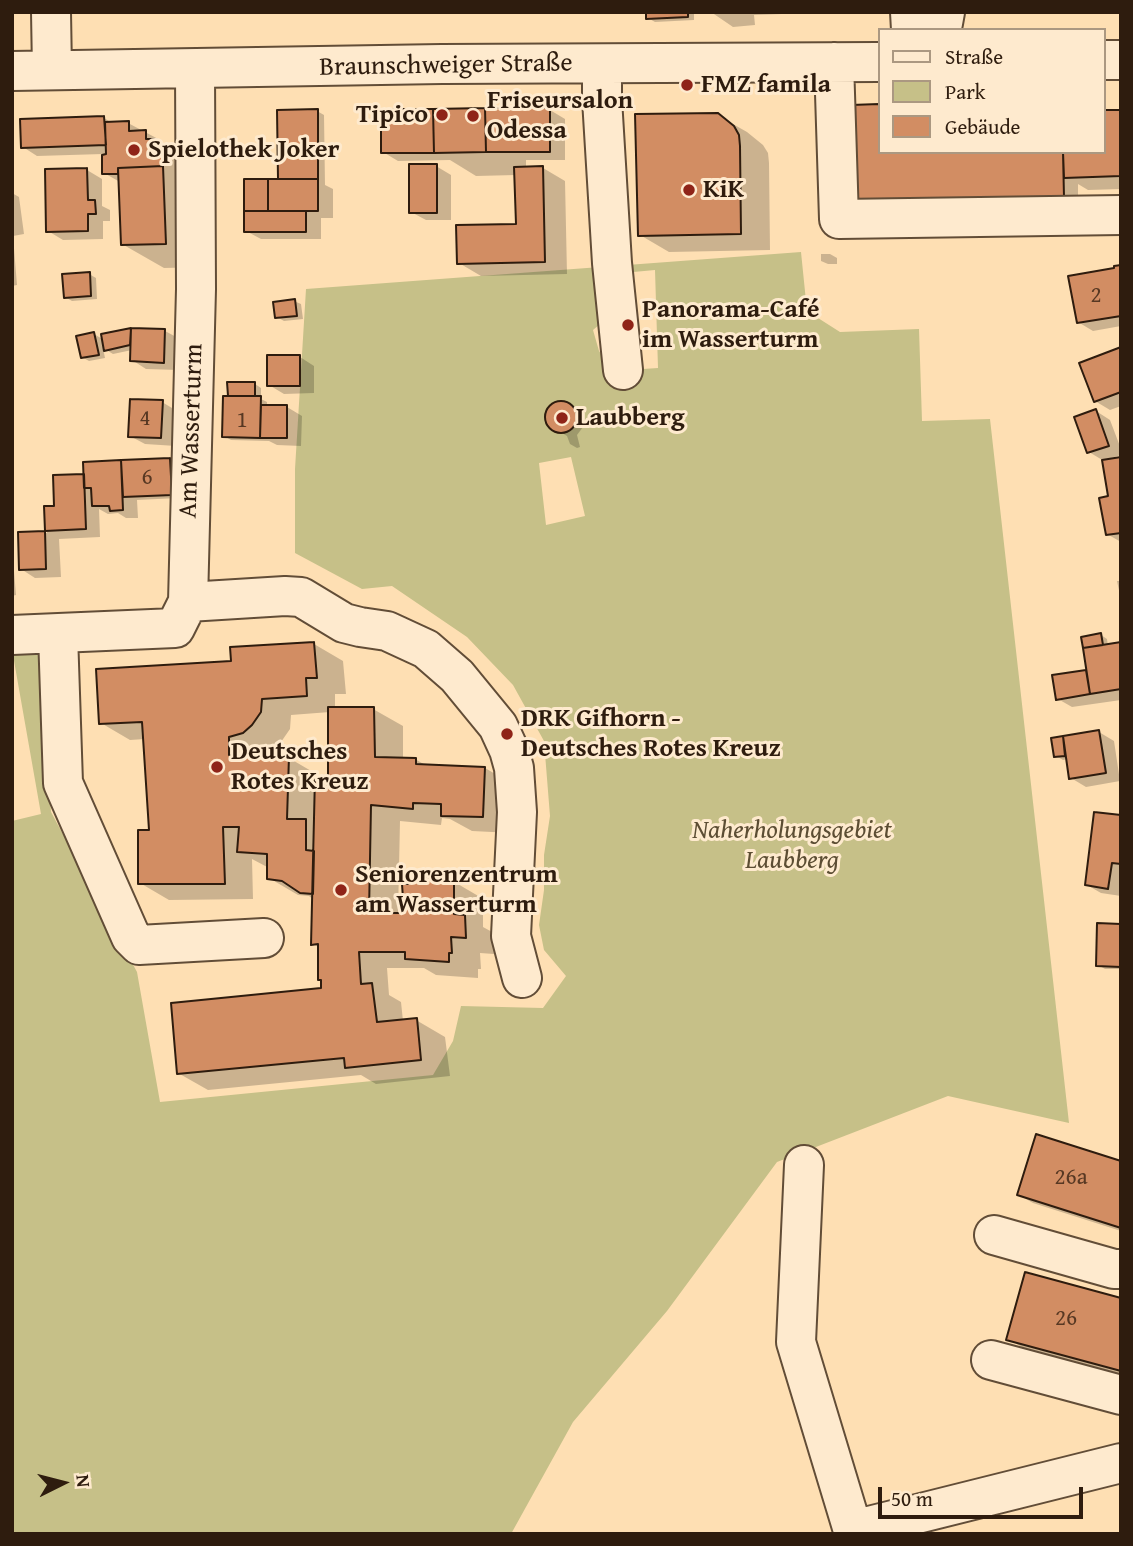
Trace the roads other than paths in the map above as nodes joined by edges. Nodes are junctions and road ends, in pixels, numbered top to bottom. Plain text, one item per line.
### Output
1 (51, 12) edge
2 (834, 62) junction
3 (878, 62) edge
4 (602, 64) junction
5 (195, 69) junction
6 (52, 70) junction
7 (12, 71) edge
8 (1121, 215) edge
9 (623, 370) dead end
10 (188, 602) junction
11 (58, 634) junction
12 (12, 635) edge
13 (264, 938) dead end
14 (522, 978) dead end
15 (804, 1165) dead end
16 (995, 1235) dead end
17 (1121, 1269) edge
18 (991, 1360) dead end
19 (1121, 1395) edge
20 (1121, 1463) edge
21 (853, 1532) edge

1 - 6 street
2 - 3 street, Braunschweiger Straße
2 - 4 street, Braunschweiger Straße
2 - 8 street
4 - 5 street, Braunschweiger Straße
4 - 9 street
5 - 6 street, Braunschweiger Straße
5 - 10 street, Am Wasserturm
6 - 7 street, Braunschweiger Straße
10 - 11 street
10 - 14 street
11 - 12 street
11 - 13 street
15 - 21 street
16 - 17 street
18 - 19 street
20 - 21 street

